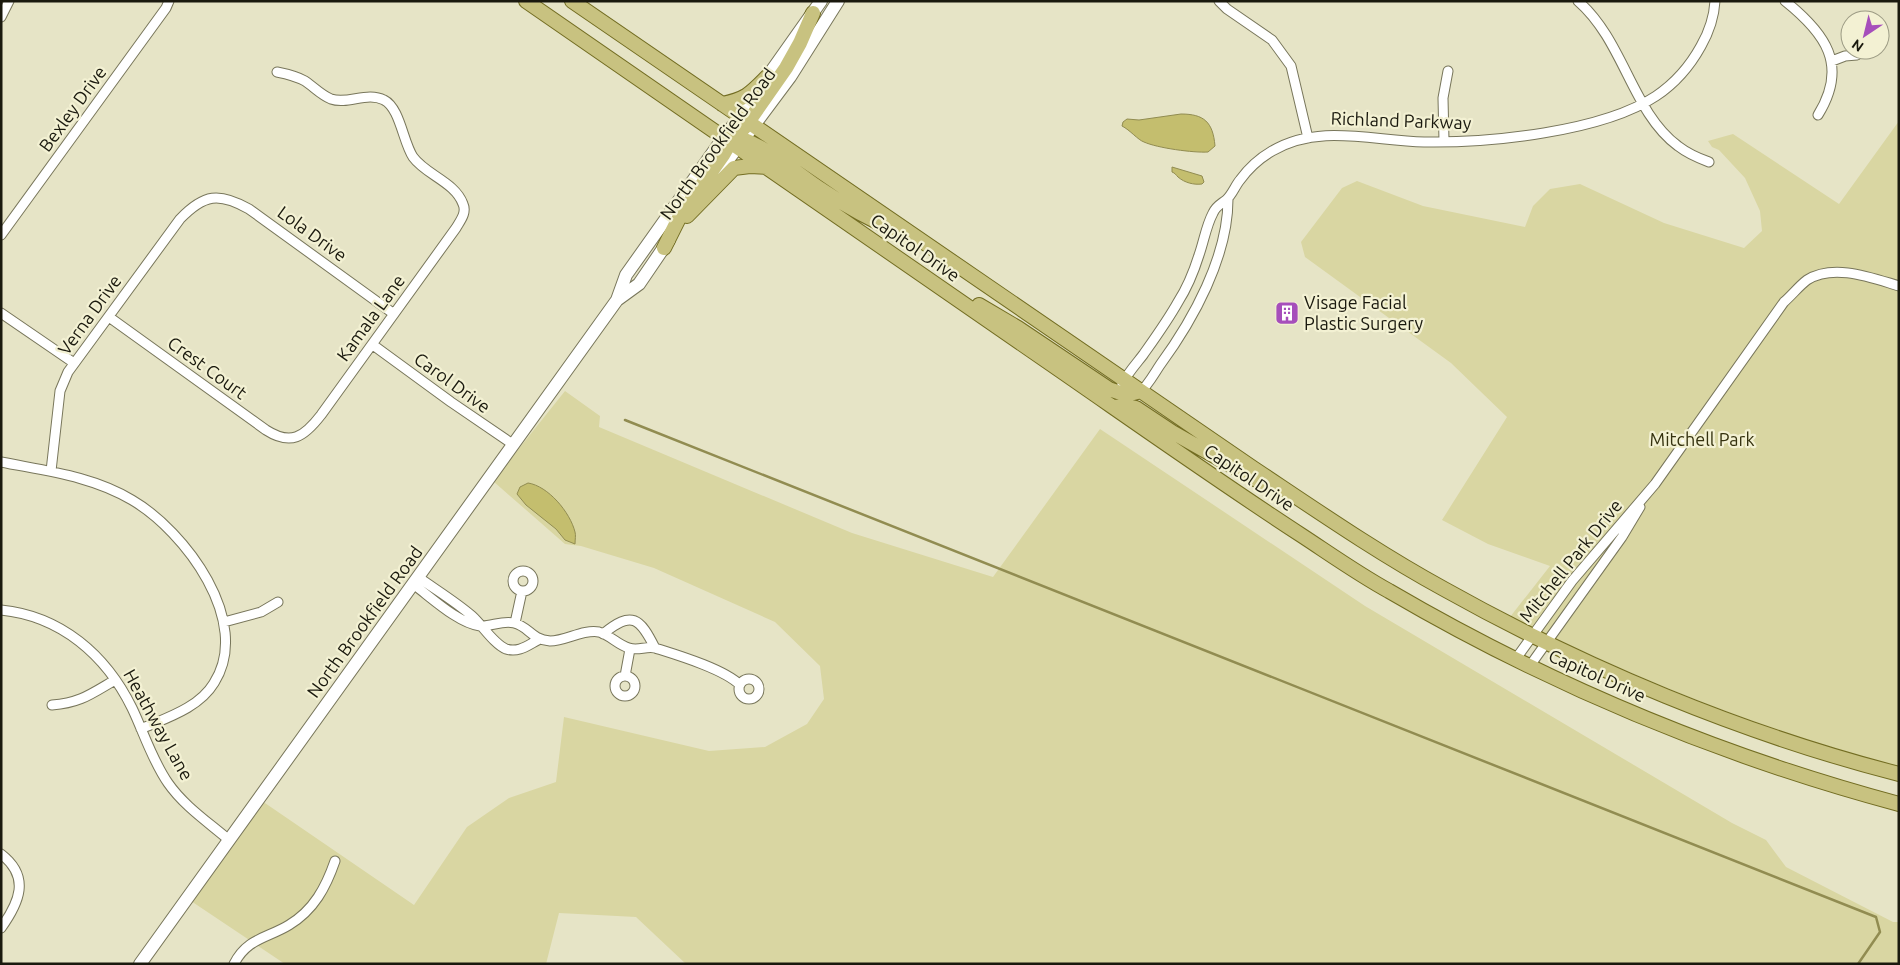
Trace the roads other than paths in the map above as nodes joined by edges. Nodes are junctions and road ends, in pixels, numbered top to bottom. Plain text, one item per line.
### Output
1 (9, 1) edge
2 (169, 1) edge
3 (526, 1) edge
4 (572, 1) edge
5 (821, 1) edge
6 (838, 1) edge
7 (1220, 1) edge
8 (1578, 1) edge
9 (1715, 1) edge
10 (1785, 1) edge
11 (813, 13) junction
12 (1, 17) edge
13 (1840, 58) edge
14 (1832, 60) junction
15 (1448, 71) dead end
16 (276, 72) dead end
17 (768, 76) junction
18 (722, 104) junction
19 (1644, 104) junction
20 (1818, 115) dead end
21 (748, 122) junction
22 (1308, 138) junction
23 (735, 140) junction
24 (1444, 141) junction
25 (1709, 162) dead end
26 (767, 167) junction
27 (1228, 199) junction
28 (203, 200) joint
29 (686, 217) junction
30 (1, 235) edge
31 (664, 248) junction
32 (931, 248) junction
33 (1899, 286) edge
34 (1184, 292) junction
35 (617, 300) junction
36 (1198, 301) junction
37 (1, 313) edge
38 (394, 314) junction
39 (109, 317) junction
40 (373, 345) junction
41 (74, 363) junction
42 (1124, 380) junction
43 (1141, 391) junction
44 (1116, 400) junction
45 (289, 439) joint
46 (514, 445) junction
47 (1, 462) edge
48 (51, 471) junction
49 (1655, 484) junction
50 (1306, 503) junction
51 (416, 581) junction
52 (522, 591) dead end
53 (278, 602) dead end
54 (1, 610) edge
55 (224, 622) junction
56 (514, 623) junction
57 (482, 626) junction
58 (603, 634) junction
59 (1533, 635) junction
60 (538, 640) junction
61 (1546, 642) junction
62 (655, 648) junction
63 (630, 649) junction
64 (1515, 660) junction
65 (1529, 666) junction
66 (625, 676) dead end
67 (115, 680) junction
68 (740, 684) dead end
69 (52, 705) dead end
70 (141, 729) junction
71 (1899, 774) edge
72 (1899, 804) edge
73 (229, 840) junction
74 (1, 854) edge
75 (335, 861) dead end
76 (1, 928) edge
77 (140, 964) edge
78 (234, 964) edge

1 - 12 street
2 - 30 street, Bexley Drive
3 - 23 main road, Capitol Drive
4 - 18 main road, Capitol Drive
5 - 11 street, North Brookfield Road
6 - 21 street, North Brookfield Road
7 - 22 street
8 - 19 street
9 - 19 street, Richland Parkway
10 - 14 street
11 - 17 street, North Brookfield Road
11 - 21 main road
13 - 14 street
14 - 20 street
15 - 24 street
16 - 38 street, Kamala Lane
17 - 18 main road
17 - 21 street, North Brookfield Road
18 - 21 main road, Capitol Drive
19 - 24 street, Richland Parkway
19 - 25 street
21 - 23 main road
21 - 32 main road, Capitol Drive
22 - 24 street, Richland Parkway
22 - 27 street, Richland Parkway
23 - 26 main road, Capitol Drive
23 - 29 street, North Brookfield Road
23 - 31 main road
23 - 32 main road
23 - 35 street, North Brookfield Road
26 - 29 main road
26 - 44 main road, Capitol Drive
27 - 34 street, Richland Parkway
27 - 36 street, Richland Parkway
28 - 38 street, Lola Drive
28 - 39 street, Verna Drive
29 - 31 street, North Brookfield Road
31 - 35 street, North Brookfield Road
32 - 42 main road, Capitol Drive
33 - 49 street, Mitchell Park Drive
34 - 36 street
34 - 42 street, Richland Parkway
35 - 46 street, North Brookfield Road
36 - 43 street, Richland Parkway
37 - 41 street
38 - 40 street, Kamala Lane
39 - 41 street, Verna Drive
39 - 45 street, Crest Court
40 - 45 street, Kamala Lane
40 - 46 street, Carol Drive
41 - 48 street, Verna Drive
42 - 43 main road, Capitol Drive
42 - 44 street, Richland Parkway
43 - 44 main road
43 - 50 main road, Capitol Drive
44 - 50 main road
44 - 64 main road, Capitol Drive
46 - 51 street, North Brookfield Road
47 - 48 street
48 - 55 street
49 - 59 street, Mitchell Park Drive
49 - 61 street, Mitchell Park Drive
50 - 59 main road, Capitol Drive
51 - 57 street
51 - 73 street, North Brookfield Road
52 - 56 street
53 - 55 street
54 - 67 street, Heathway Lane
55 - 70 street
56 - 57 street
56 - 60 street
57 - 60 street
58 - 60 street
58 - 62 street
58 - 63 street
59 - 61 main road, Capitol Drive
59 - 64 street, Mitchell Park Drive
61 - 65 street, Mitchell Park Drive
61 - 71 main road, Capitol Drive
62 - 63 street
62 - 68 street
63 - 66 street
64 - 65 main road, Capitol Drive
65 - 72 main road, Capitol Drive
67 - 69 street
67 - 70 street, Heathway Lane
70 - 73 street, Heathway Lane
73 - 77 street, North Brookfield Road
74 - 76 street
75 - 78 street

